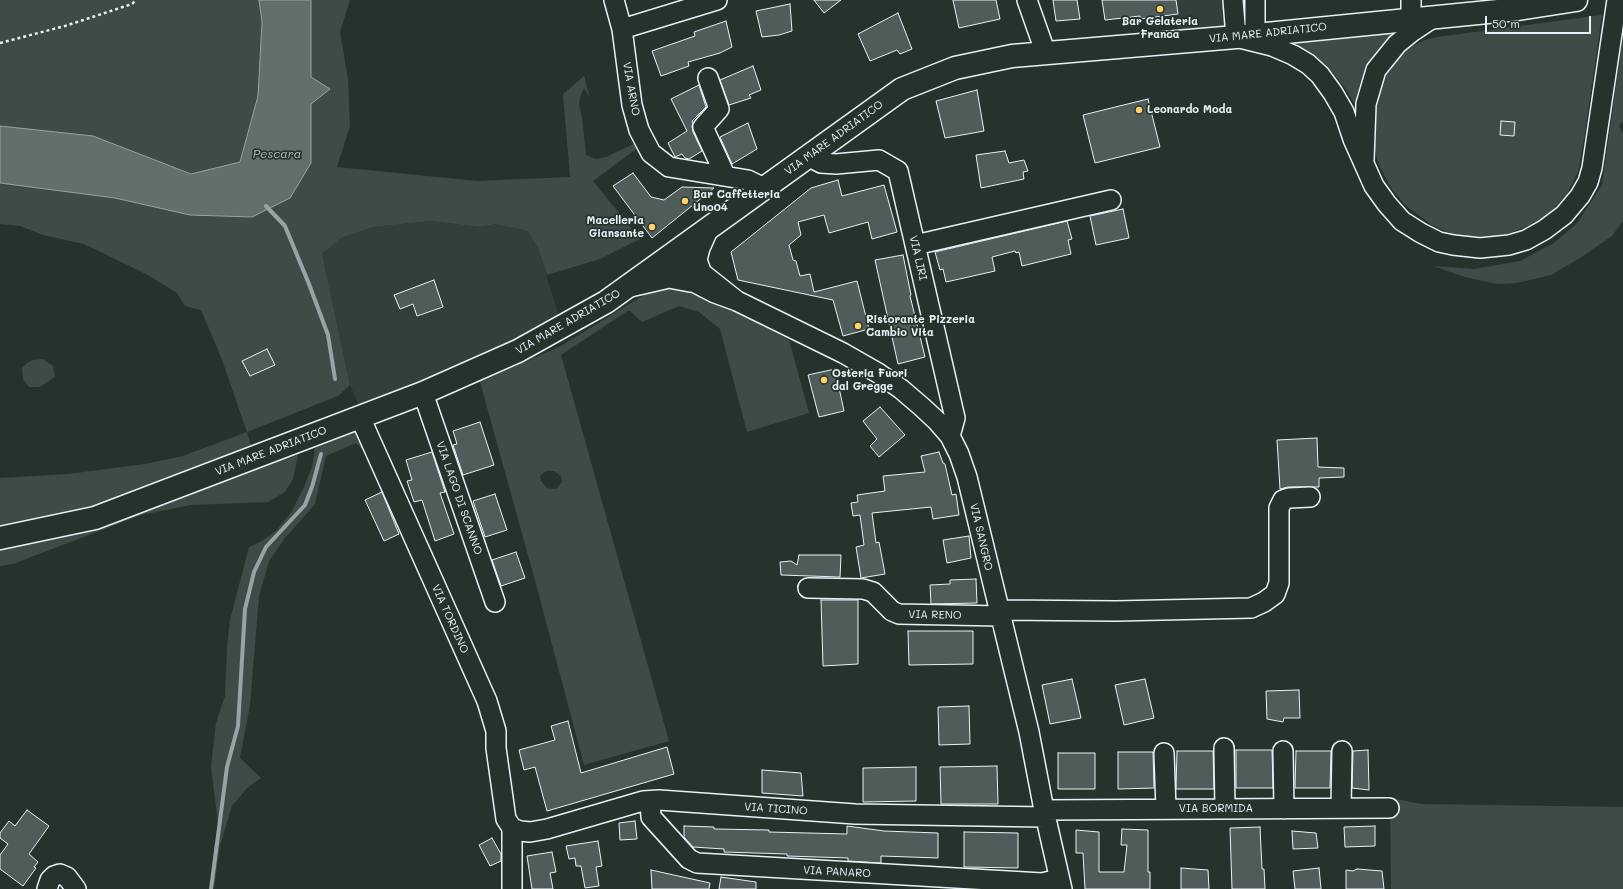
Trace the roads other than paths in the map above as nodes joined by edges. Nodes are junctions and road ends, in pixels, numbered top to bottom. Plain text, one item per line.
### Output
1 (614, 0) edge
2 (716, 0) edge
3 (1027, 0) edge
4 (1233, 0) edge
5 (1255, 0) edge
6 (1617, 0) edge
7 (1563, 1) edge
8 (1411, 10) edge
9 (1434, 17) junction
10 (622, 29) junction
11 (1246, 36) junction
12 (1046, 54) junction
13 (708, 78) dead end
14 (808, 156) junction
15 (1364, 163) junction
16 (724, 175) junction
17 (764, 188) junction
18 (1111, 200) dead end
19 (709, 228) junction
20 (915, 245) junction
21 (666, 258) junction
22 (698, 278) junction
23 (624, 289) junction
24 (423, 393) junction
25 (360, 417) junction
26 (950, 436) junction
27 (1310, 497) dead end
28 (0, 538) edge
29 (808, 588) dead end
30 (495, 602) dead end
31 (999, 613) junction
32 (1224, 748) dead end
33 (1283, 751) dead end
34 (1342, 751) dead end
35 (1164, 753) dead end
36 (650, 801) junction
37 (1284, 808) junction
38 (1341, 808) junction
39 (1388, 808) dead end
40 (1166, 809) junction
41 (1225, 809) junction
42 (1045, 813) junction
43 (512, 828) junction
44 (1061, 884) edge
45 (47, 889) edge
46 (76, 889) edge
47 (512, 889) edge

1 - 10 street, VIA ARNO
2 - 10 street
3 - 12 street
4 - 11 street
5 - 11 street
6 - 15 street
7 - 9 main road, VIA MARE ADRIATICO
8 - 9 main road, VIA MARE ADRIATICO
8 - 11 main road, VIA MARE ADRIATICO
9 - 15 street
10 - 16 street, VIA ARNO
11 - 12 main road, VIA MARE ADRIATICO
11 - 15 street
12 - 14 main road, VIA MARE ADRIATICO
13 - 16 street
14 - 17 main road, VIA MARE ADRIATICO
14 - 20 street, VIA LIRI
16 - 17 street, VIA ARNO
17 - 19 main road, VIA MARE ADRIATICO
18 - 20 street
19 - 21 main road, VIA MARE ADRIATICO
19 - 22 street
20 - 26 street, VIA LIRI
21 - 22 street, VIA SANGRO
21 - 23 main road, VIA MARE ADRIATICO
22 - 23 street, VIA SANGRO
22 - 26 street, VIA SANGRO
23 - 24 main road, VIA MARE ADRIATICO
24 - 25 main road, VIA MARE ADRIATICO
24 - 30 street, VIA LAGO DI SCANNO
25 - 28 main road, VIA MARE ADRIATICO
25 - 43 street, VIA TORDINO
26 - 31 street, VIA SANGRO
27 - 31 street, VIA RENO
29 - 31 street, VIA RENO
31 - 42 street, VIA SANGRO
32 - 41 street
33 - 37 street
34 - 38 street
35 - 40 street
36 - 42 street, VIA TICINO
36 - 43 street, VIA TICINO
36 - 44 street, VIA PANARO
37 - 38 street, VIA BORMIDA
37 - 41 street, VIA BORMIDA
38 - 39 street, VIA BORMIDA
40 - 41 street, VIA BORMIDA
40 - 42 street, VIA BORMIDA
42 - 44 street, VIA SANGRO
43 - 47 street
45 - 46 street

